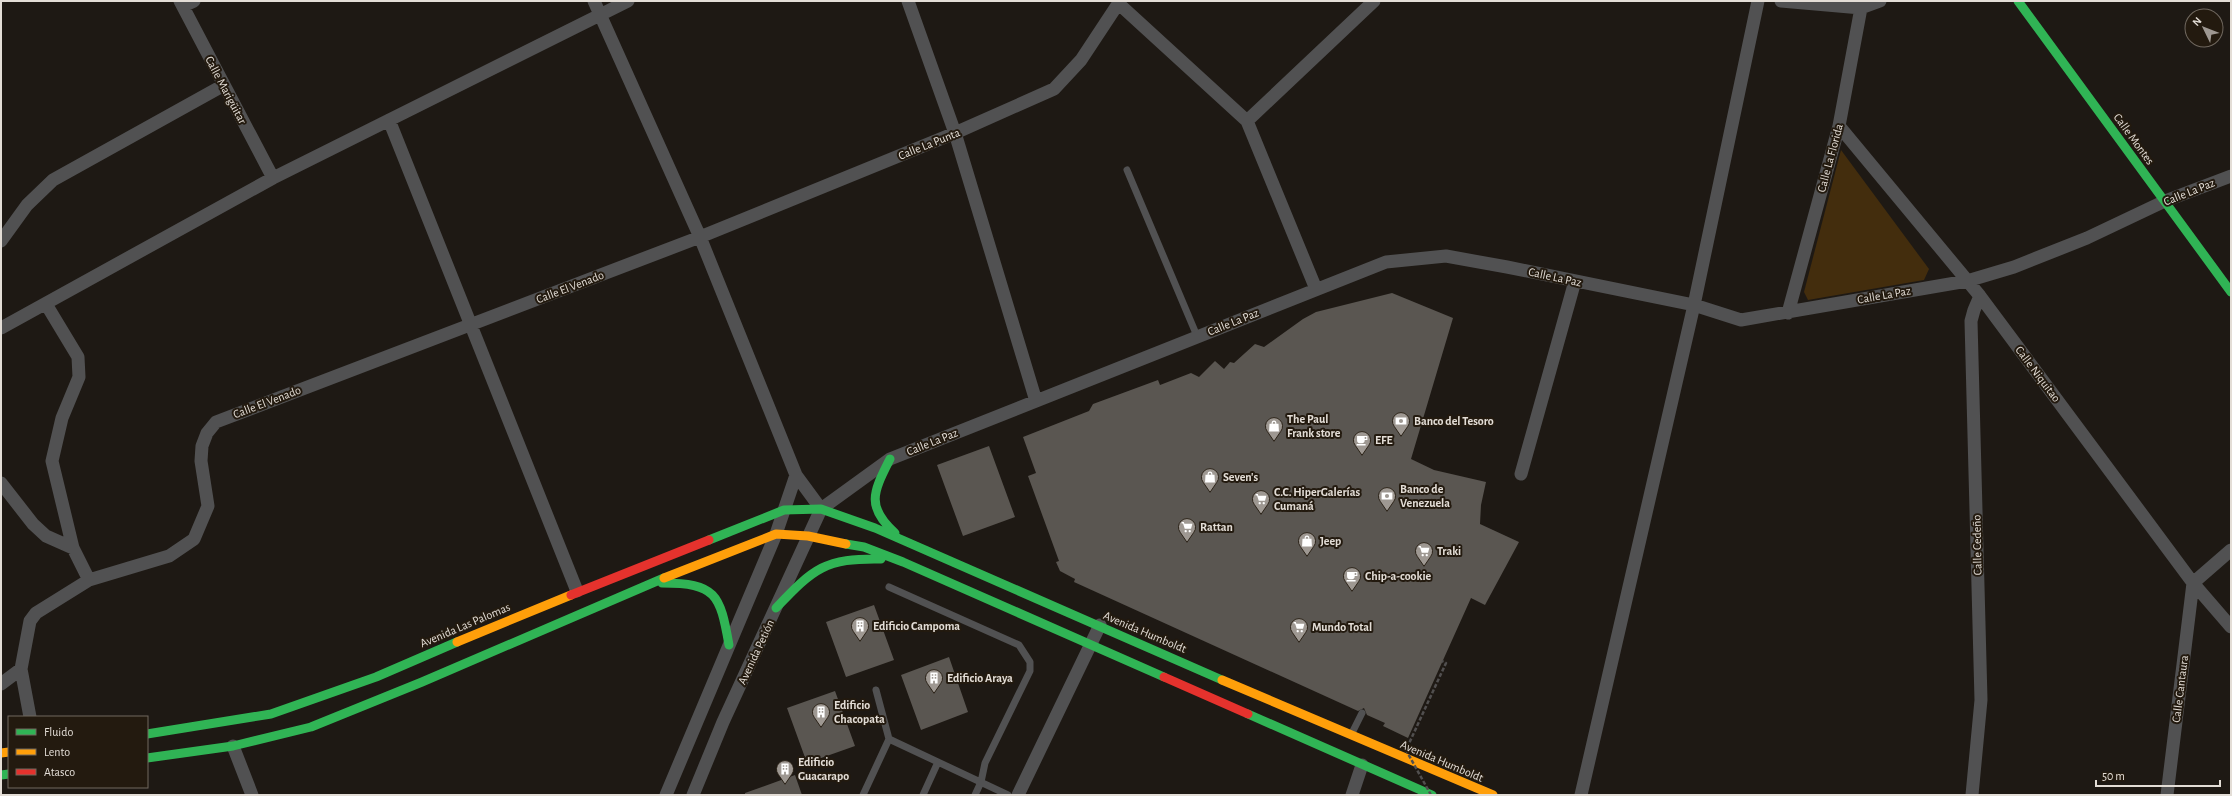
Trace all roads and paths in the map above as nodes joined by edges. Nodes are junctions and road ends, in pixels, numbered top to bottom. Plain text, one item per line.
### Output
1 (594, 1) edge
2 (628, 1) edge
3 (908, 1) edge
4 (1374, 1) edge
5 (1758, 1) edge
6 (1781, 1) edge
7 (1880, 1) edge
8 (2018, 1) edge
9 (1120, 2) edge
10 (186, 3) edge
11 (1861, 5) edge
12 (601, 14) junction
13 (224, 86) junction
14 (389, 120) junction
15 (1247, 121) junction
16 (1839, 126) junction
17 (954, 133) junction
18 (1126, 170) dead end
19 (2231, 176) edge
20 (273, 178) junction
21 (2165, 202) junction
22 (700, 237) junction
23 (1, 240) edge
24 (1967, 280) junction
25 (1575, 281) junction
26 (1316, 289) junction
27 (2231, 292) edge
28 (1980, 296) junction
29 (46, 304) junction
30 (1694, 305) junction
31 (1788, 312) junction
32 (472, 324) junction
33 (1, 328) edge
34 (1197, 336) junction
35 (1036, 400) junction
36 (890, 459) junction
37 (1521, 474) dead end
38 (796, 475) junction
39 (1, 483) edge
40 (821, 509) junction
41 (784, 510) junction
42 (776, 534) junction
43 (808, 536) junction
44 (906, 542) junction
45 (73, 548) junction
46 (2231, 550) edge
47 (895, 559) junction
48 (89, 580) junction
49 (651, 583) junction
50 (2193, 583) junction
51 (889, 587) dead end
52 (577, 591) junction
53 (776, 608) junction
54 (1100, 625) junction
55 (2231, 627) edge
56 (729, 645) junction
57 (1090, 645) junction
58 (1442, 661) dead end
59 (22, 669) junction
60 (1, 684) edge
61 (876, 690) dead end
62 (1362, 713) dead end
63 (30, 716) edge
64 (148, 734) edge
65 (1351, 736) junction
66 (889, 739) junction
67 (181, 742) junction
68 (233, 746) junction
69 (148, 758) edge
70 (938, 762) junction
71 (1362, 765) junction
72 (981, 782) junction
73 (695, 790) edge
74 (252, 795) edge
75 (666, 795) edge
76 (863, 795) edge
77 (923, 795) edge
78 (975, 795) edge
79 (1008, 795) edge
80 (1018, 795) edge
81 (1352, 795) edge
82 (1431, 795) edge
83 (1493, 795) edge
84 (1581, 795) edge
85 (1972, 795) edge
86 (2167, 795) edge

1 - 12 street
2 - 12 street
3 - 17 street
4 - 15 street
5 - 30 street
6 - 11 street
7 - 11 street
8 - 21 main road, Calle Montes
9 - 15 street
9 - 17 street, Calle La Punta
10 - 13 street, Calle Marigüitar
11 - 16 street, Calle La Florida
12 - 14 street
12 - 22 street
13 - 20 street, Calle Marigüitar
13 - 23 street
14 - 20 street
14 - 32 street
15 - 26 street
16 - 24 street, Calle Niquitao
16 - 31 street, Calle La Florida
17 - 22 street, Calle La Punta
17 - 35 street
18 - 34 lane
19 - 21 street, Calle La Paz
20 - 29 street
21 - 24 street, Calle La Paz
21 - 27 main road, Calle Montes
22 - 32 street, Calle El Venado
22 - 38 street
24 - 28 street, Calle Niquitao
24 - 31 street, Calle La Paz
25 - 26 street, Calle La Paz
25 - 30 street, Calle La Paz
25 - 37 street
26 - 34 street, Calle La Paz
28 - 50 street, Calle Niquitao
28 - 85 street, Calle Cedeño
29 - 33 street
29 - 45 street
30 - 31 street, Calle La Paz
30 - 84 street
32 - 48 street, Calle El Venado
32 - 52 street
34 - 35 street, Calle La Paz
35 - 36 street, Calle La Paz
36 - 40 street, Calle La Paz
36 - 44 main road
38 - 40 street
38 - 41 street
39 - 45 street
40 - 41 main road, Avenida Humboldt
40 - 43 street, Avenida Petión
40 - 44 main road, Avenida Humboldt
41 - 42 street
41 - 52 main road, Avenida Las Palomas
42 - 43 main road
42 - 49 main road, Avenida Las Palomas
42 - 56 street
43 - 47 main road
43 - 53 street, Avenida Petión
44 - 54 main road, Avenida Humboldt
45 - 48 street
46 - 50 street
47 - 53 main road
47 - 57 main road
48 - 59 street, Calle El Venado
49 - 56 main road
49 - 68 main road, Avenida Las Palomas
50 - 55 street, Calle Niquitao
50 - 86 street, Calle Cantaura
51 - 72 lane
52 - 67 main road, Avenida Las Palomas
53 - 73 street, Avenida Petión
54 - 57 street
54 - 65 main road, Avenida Humboldt
56 - 75 street
57 - 71 main road
57 - 80 street
58 - 82 path, bridge
59 - 60 street
59 - 63 street, Calle El Venado
61 - 66 lane
62 - 65 lane
64 - 67 main road, Avenida Las Palomas
65 - 83 main road, Avenida Humboldt
66 - 70 lane
66 - 76 lane
67 - 68 main road, Avenida Las Palomas
67 - 69 main road, Avenida Las Palomas
68 - 74 street
70 - 72 lane
70 - 77 lane
71 - 81 street
71 - 82 main road
72 - 78 lane
72 - 79 lane

